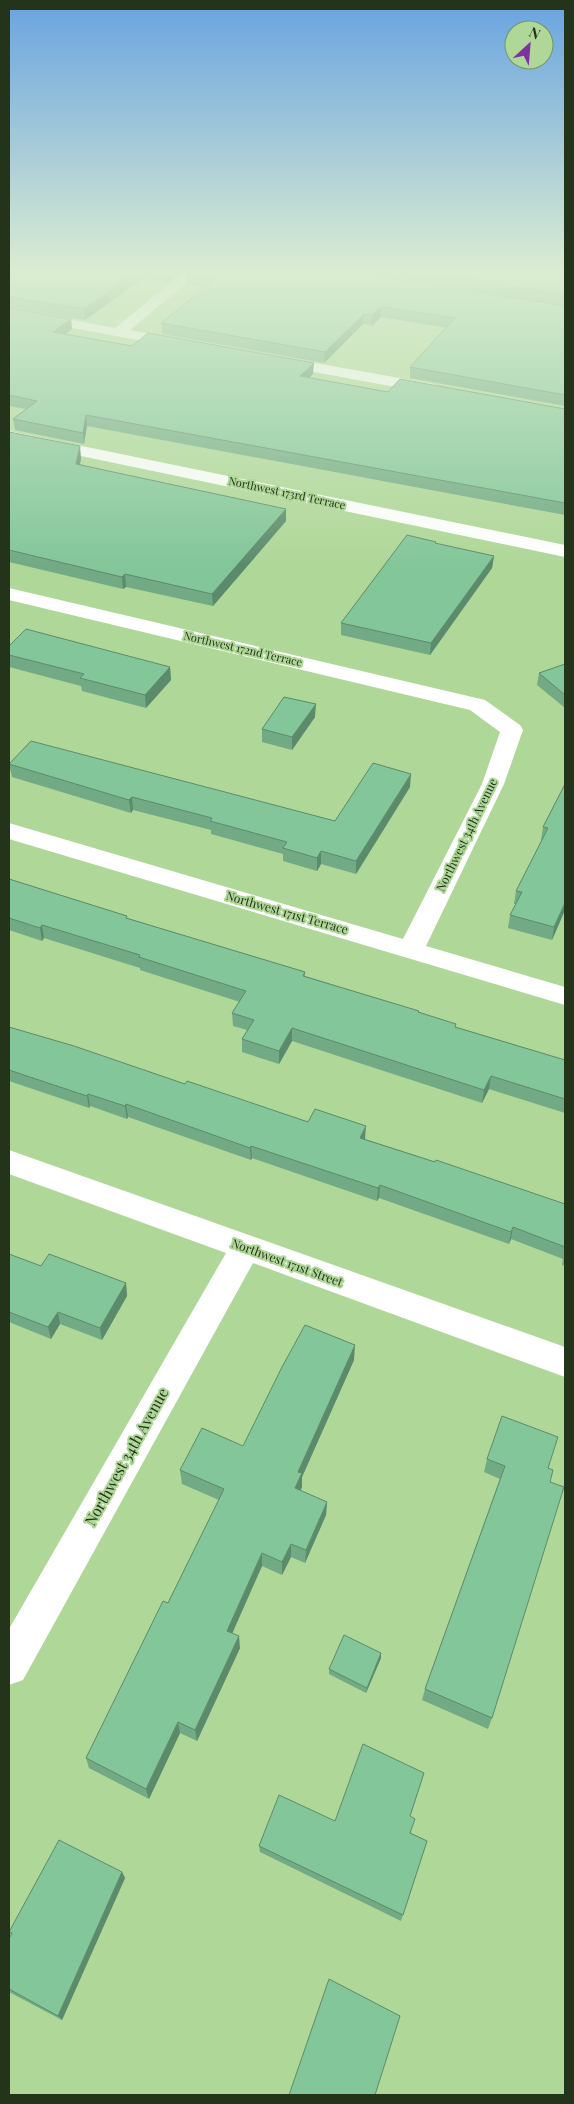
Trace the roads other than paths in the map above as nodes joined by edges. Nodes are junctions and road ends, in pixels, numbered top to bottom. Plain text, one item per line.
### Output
1 (321, 369) edge
2 (449, 392) edge
3 (9, 436) edge
4 (565, 551) edge
5 (9, 594) edge
6 (476, 705) joint
7 (9, 831) edge
8 (411, 949) junction
9 (565, 996) edge
10 (9, 1162) edge
11 (245, 1248) junction
12 (565, 1362) edge
13 (9, 1666) edge

1 - 2 street
3 - 4 street, Northwest 173rd Terrace
5 - 6 street, Northwest 172nd Terrace
6 - 8 street, Northwest 34th Avenue
7 - 8 street, Northwest 171st Terrace
8 - 9 street, Northwest 171st Terrace
10 - 11 street, Northwest 171st Street
11 - 12 street, Northwest 171st Street
11 - 13 street, Northwest 34th Avenue

